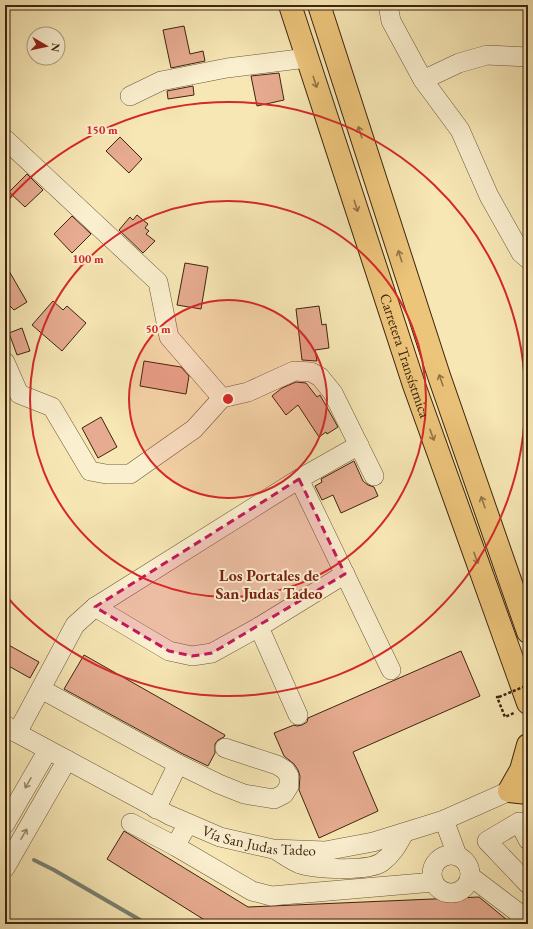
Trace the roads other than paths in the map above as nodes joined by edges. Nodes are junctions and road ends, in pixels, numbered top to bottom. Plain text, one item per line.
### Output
1 (290, 5) edge
2 (319, 5) edge
3 (388, 5) edge
4 (528, 57) edge
5 (307, 58) junction
6 (423, 80) junction
7 (130, 96) dead end
8 (5, 139) edge
9 (528, 259) edge
10 (5, 362) edge
11 (222, 398) junction
12 (359, 445) junction
13 (374, 476) dead end
14 (300, 479) junction
15 (345, 574) junction
16 (94, 607) junction
17 (259, 627) junction
18 (528, 632) edge
19 (391, 670) dead end
20 (40, 689) junction
21 (528, 703) edge
22 (298, 715) dead end
23 (11, 729) edge
24 (528, 745) edge
25 (225, 748) dead end
26 (48, 750) junction
27 (67, 760) junction
28 (178, 764) junction
29 (522, 789) edge
30 (156, 809) junction
31 (444, 820) junction
32 (131, 822) dead end
33 (5, 824) edge
34 (188, 824) junction
35 (528, 840) edge
36 (487, 841) junction
37 (175, 846) junction
38 (464, 864) junction
39 (5, 868) edge
40 (434, 882) junction
41 (528, 884) edge
42 (528, 920) edge

1 - 5 main road, Carretera Transístmica
18 -> 2 main road, Carretera Transístmica
3 - 6 street
4 - 6 street
5 - 7 street
5 -> 21 main road, Carretera Transístmica
6 - 9 street
8 - 11 street
10 - 11 street
11 - 12 street
12 - 13 street
12 - 14 street
14 - 15 street
14 - 16 street
15 - 17 street
15 - 19 street
16 - 17 street
16 - 20 street
17 - 22 street
20 - 23 street
20 - 28 street
23 - 26 street, Vía San Judas Tadeo
24 - 29 main road
25 - 28 street
26 - 27 street, Vía San Judas Tadeo
26 -> 33 street
27 - 30 street, Vía San Judas Tadeo
39 -> 27 street
28 - 30 street
29 - 31 street, Vía San Judas Tadeo
30 - 34 street, Vía San Judas Tadeo
31 - 34 street, Vía San Judas Tadeo
31 - 38 street
32 - 37 street
34 - 37 street
35 - 36 street
36 - 38 street
36 - 41 street
37 - 40 street
38 - 40 street
38 - 40 street
38 - 42 street

